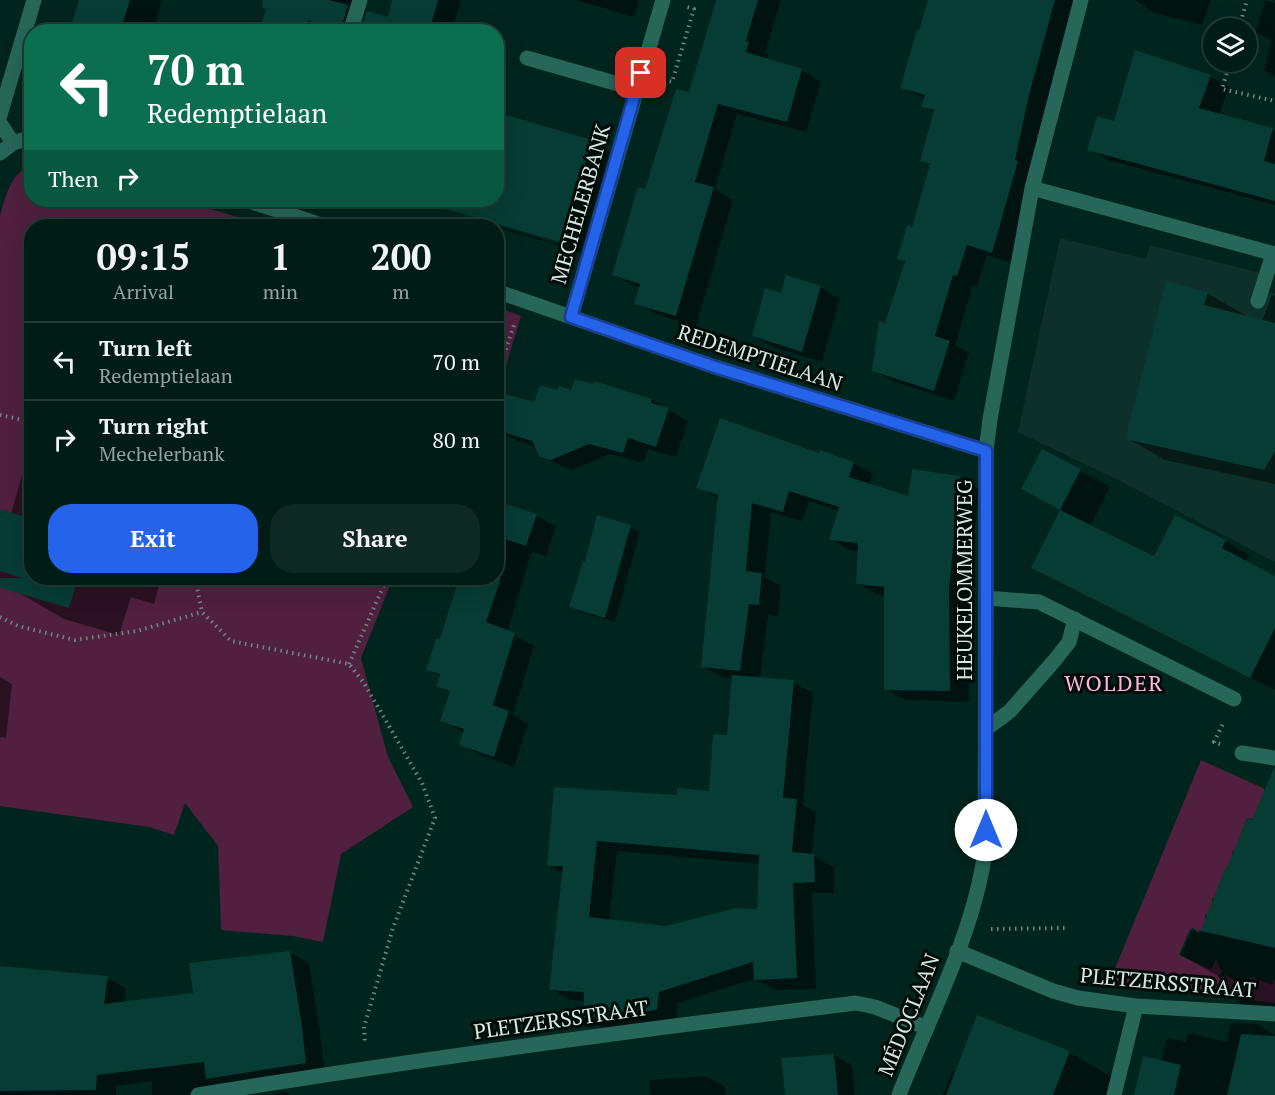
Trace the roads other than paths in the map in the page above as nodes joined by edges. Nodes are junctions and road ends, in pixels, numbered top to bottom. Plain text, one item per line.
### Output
1 (34, 0) edge
2 (360, 0) edge
3 (663, 0) edge
4 (1081, 0) edge
5 (27, 24) edge
6 (352, 24) edge
7 (24, 34) edge
8 (527, 58) dead end
9 (636, 89) junction
10 (0, 115) edge
11 (0, 123) edge
12 (24, 139) edge
13 (13, 143) junction
14 (0, 153) edge
15 (1032, 188) junction
16 (262, 207) edge
17 (289, 219) edge
18 (1274, 254) edge
19 (504, 294) edge
20 (1258, 301) dead end
21 (571, 317) junction
22 (986, 451) junction
23 (986, 598) junction
24 (1075, 619) junction
25 (1234, 699) dead end
26 (986, 729) junction
27 (1242, 753) dead end
28 (1275, 758) edge
29 (957, 951) junction
30 (1136, 1006) junction
31 (1275, 1014) edge
32 (926, 1028) junction
33 (198, 1095) edge
34 (899, 1095) edge
35 (1114, 1095) edge

1 - 5 street
2 - 6 street
3 - 9 street, MECHELERBANK
4 - 15 street, HEUKELOMMERWEG
7 - 10 street
8 - 9 street
9 - 21 street, MECHELERBANK
11 - 13 street
12 - 13 street
13 - 14 street
15 - 18 street
15 - 22 street, HEUKELOMMERWEG
16 - 17 street
18 - 20 street
19 - 21 street, REDEMPTIELAAN
21 - 22 street, REDEMPTIELAAN
22 - 23 street, HEUKELOMMERWEG
23 - 24 street
23 - 26 street, HEUKELOMMERWEG
24 - 25 street
24 - 26 street
26 - 29 street, HEUKELOMMERWEG
27 - 28 street
29 - 30 street, PLETZERSSTRAAT
29 - 32 street, MÉDOCLAAN
30 - 31 street, PLETZERSSTRAAT
30 - 35 street
32 - 33 street, PLETZERSSTRAAT
32 - 34 street, MÉDOCLAAN

